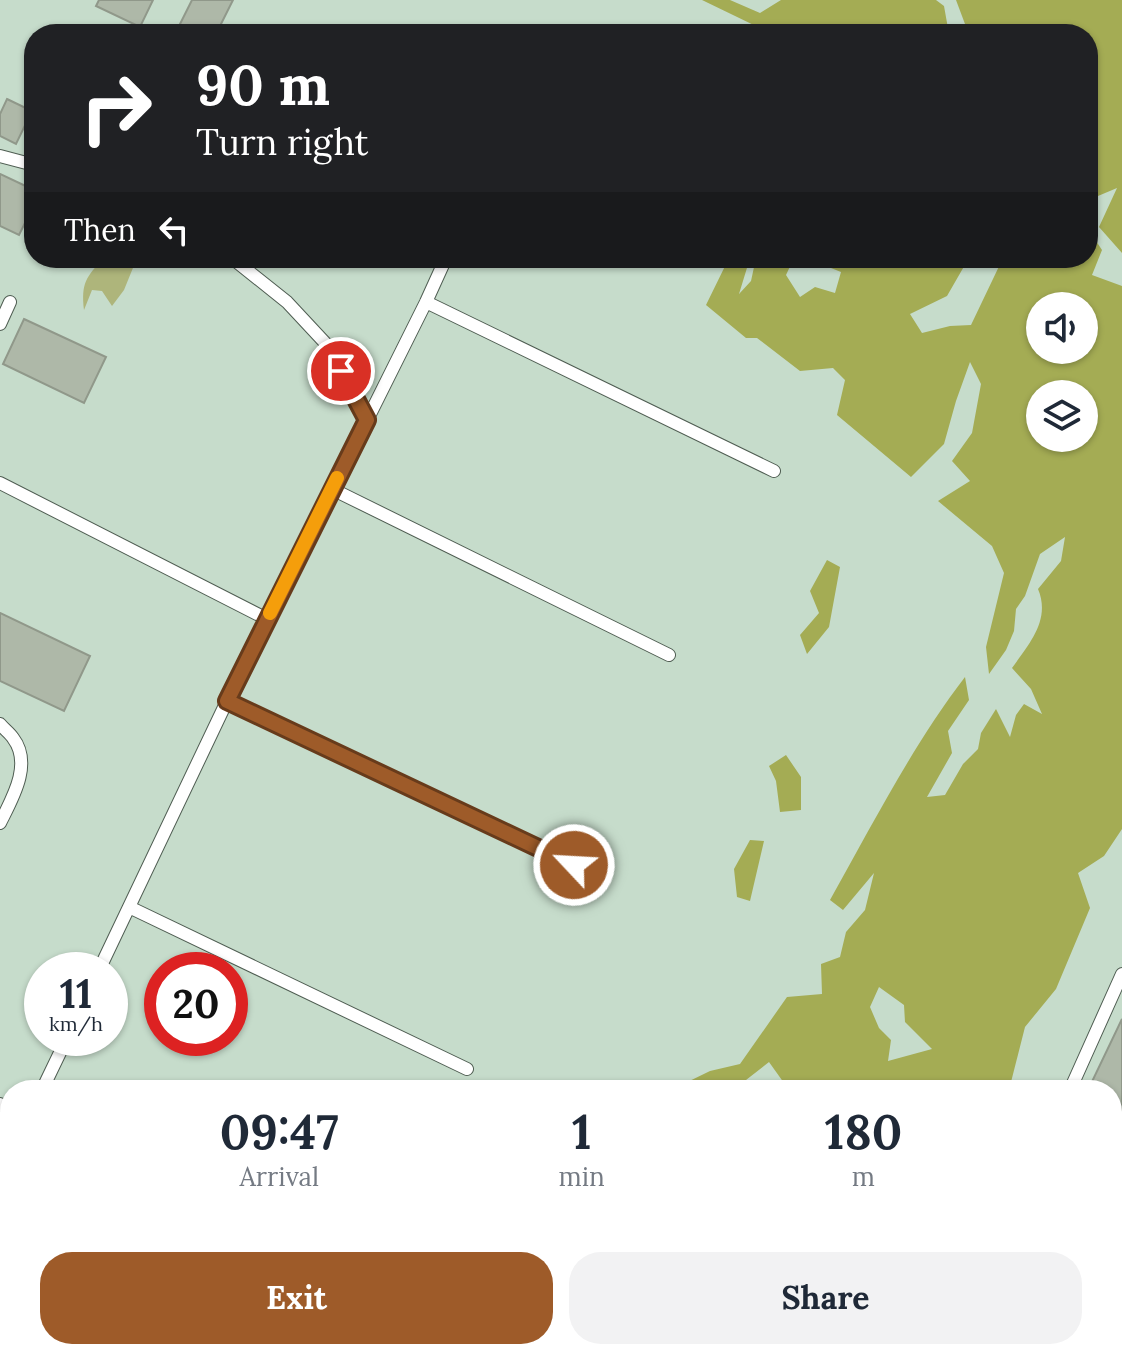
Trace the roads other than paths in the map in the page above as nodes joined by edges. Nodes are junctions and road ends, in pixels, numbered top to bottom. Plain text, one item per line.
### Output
1 (0, 156) edge
2 (24, 162) edge
3 (244, 268) edge
4 (441, 268) edge
5 (10, 302) dead end
6 (426, 302) junction
7 (0, 324) edge
8 (367, 420) junction
9 (774, 471) dead end
10 (0, 483) edge
11 (332, 489) junction
12 (267, 619) junction
13 (669, 655) dead end
14 (227, 701) junction
15 (0, 724) edge
16 (0, 823) edge
17 (574, 865) dead end
18 (129, 907) junction
19 (108, 952) edge
20 (1122, 974) edge
21 (58, 1056) edge
22 (467, 1069) dead end
23 (47, 1080) edge
24 (1074, 1080) edge

1 - 2 lane
3 - 8 lane
4 - 6 lane
5 - 7 lane
6 - 8 lane
6 - 9 lane
8 - 11 lane
10 - 12 lane
11 - 12 lane
11 - 13 lane
12 - 14 lane
14 - 17 lane
14 - 18 lane
15 - 16 lane
18 - 19 lane
18 - 22 lane
20 - 24 lane
21 - 23 lane

